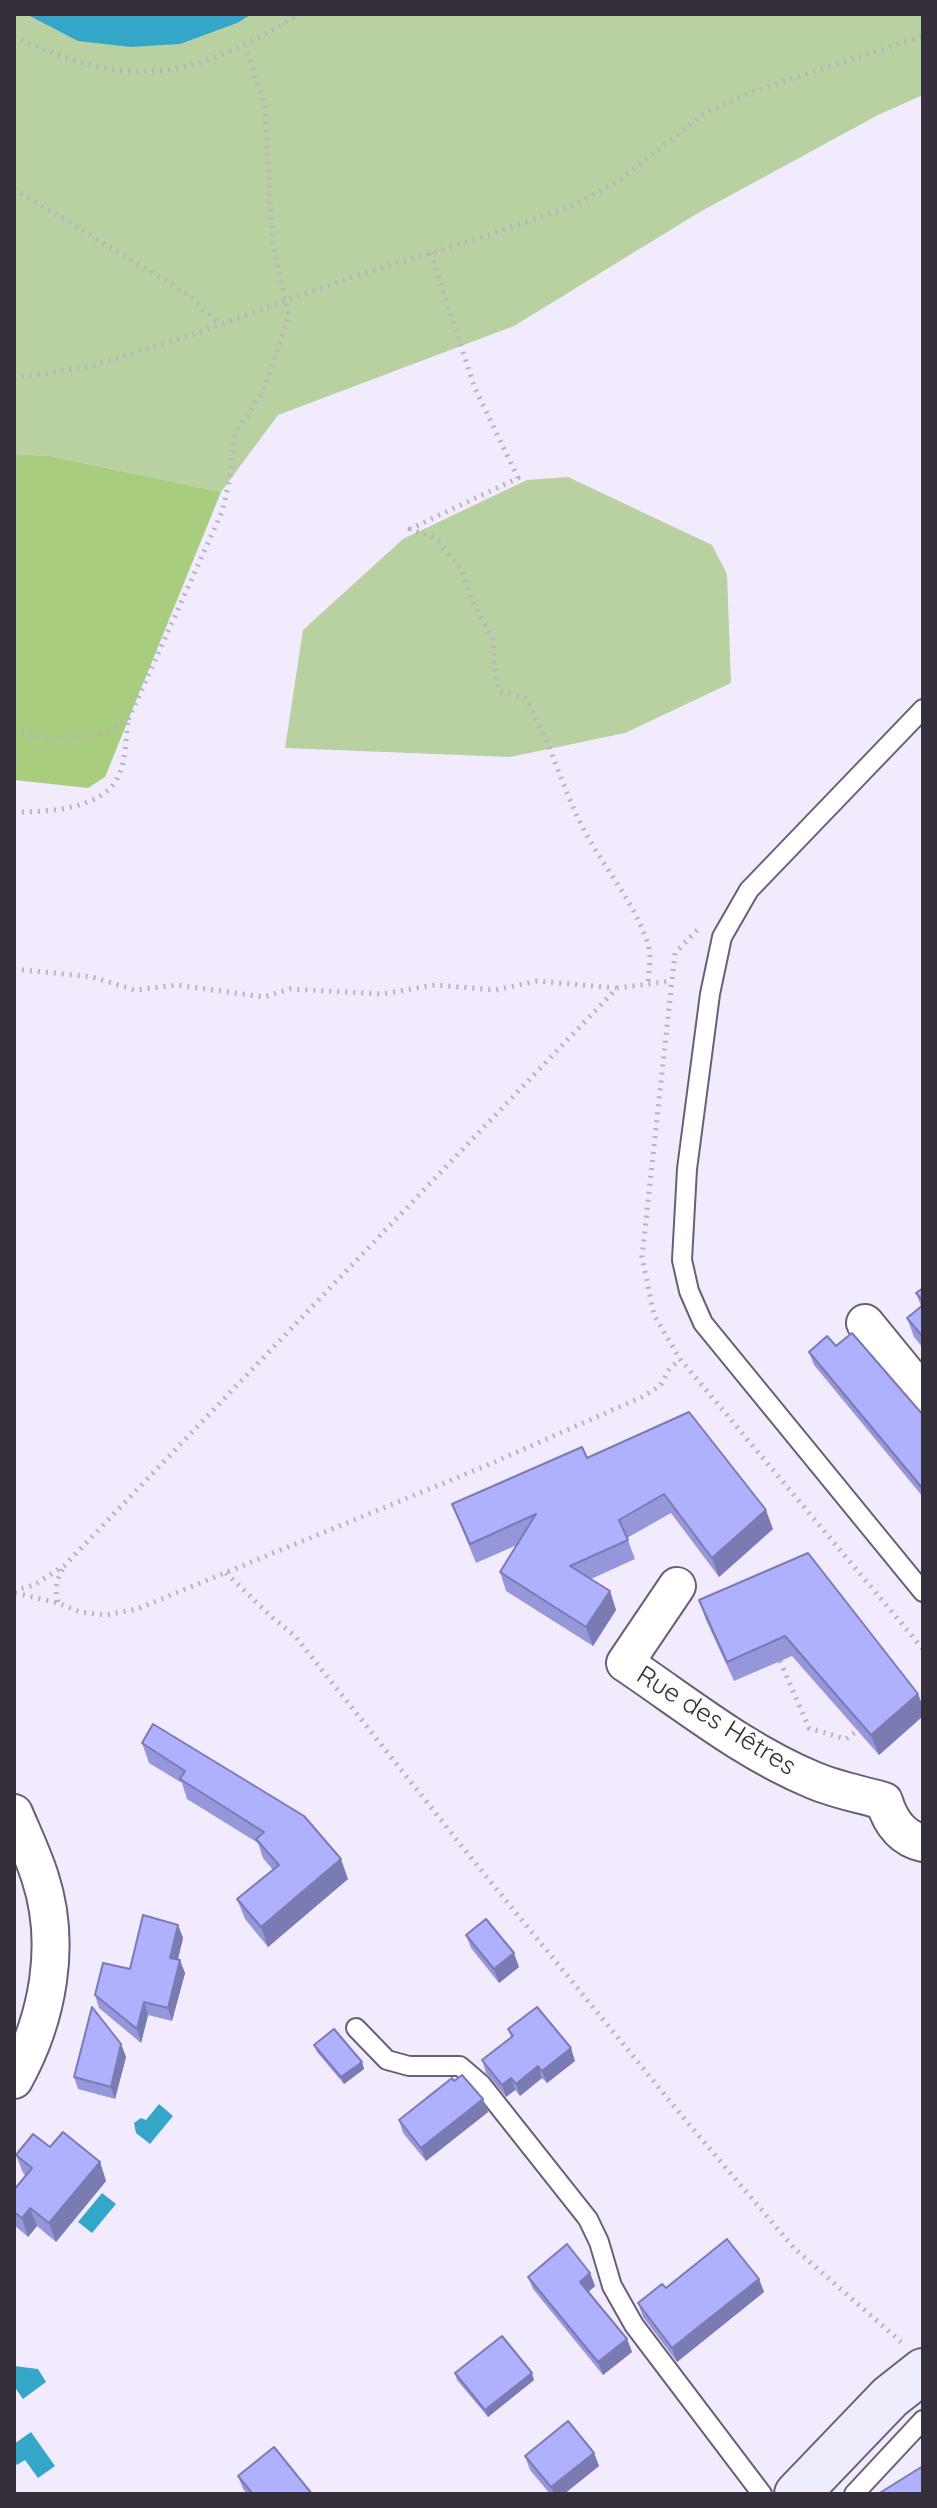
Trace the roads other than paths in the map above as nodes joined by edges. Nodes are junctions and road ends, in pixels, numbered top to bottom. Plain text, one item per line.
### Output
1 (923, 709) edge
2 (865, 1323) dead end
3 (923, 1394) edge
4 (677, 1586) dead end
5 (923, 1592) edge
6 (14, 1813) edge
7 (923, 1843) edge
8 (356, 2028) dead end
9 (14, 2080) edge
10 (923, 2372) edge
11 (923, 2420) edge
12 (762, 2494) edge
13 (797, 2494) edge
14 (854, 2494) edge

1 - 5 lane
2 - 3 street
4 - 7 street, Rue des Hêtres
6 - 9 street
8 - 12 lane
10 - 13 street
11 - 14 lane

